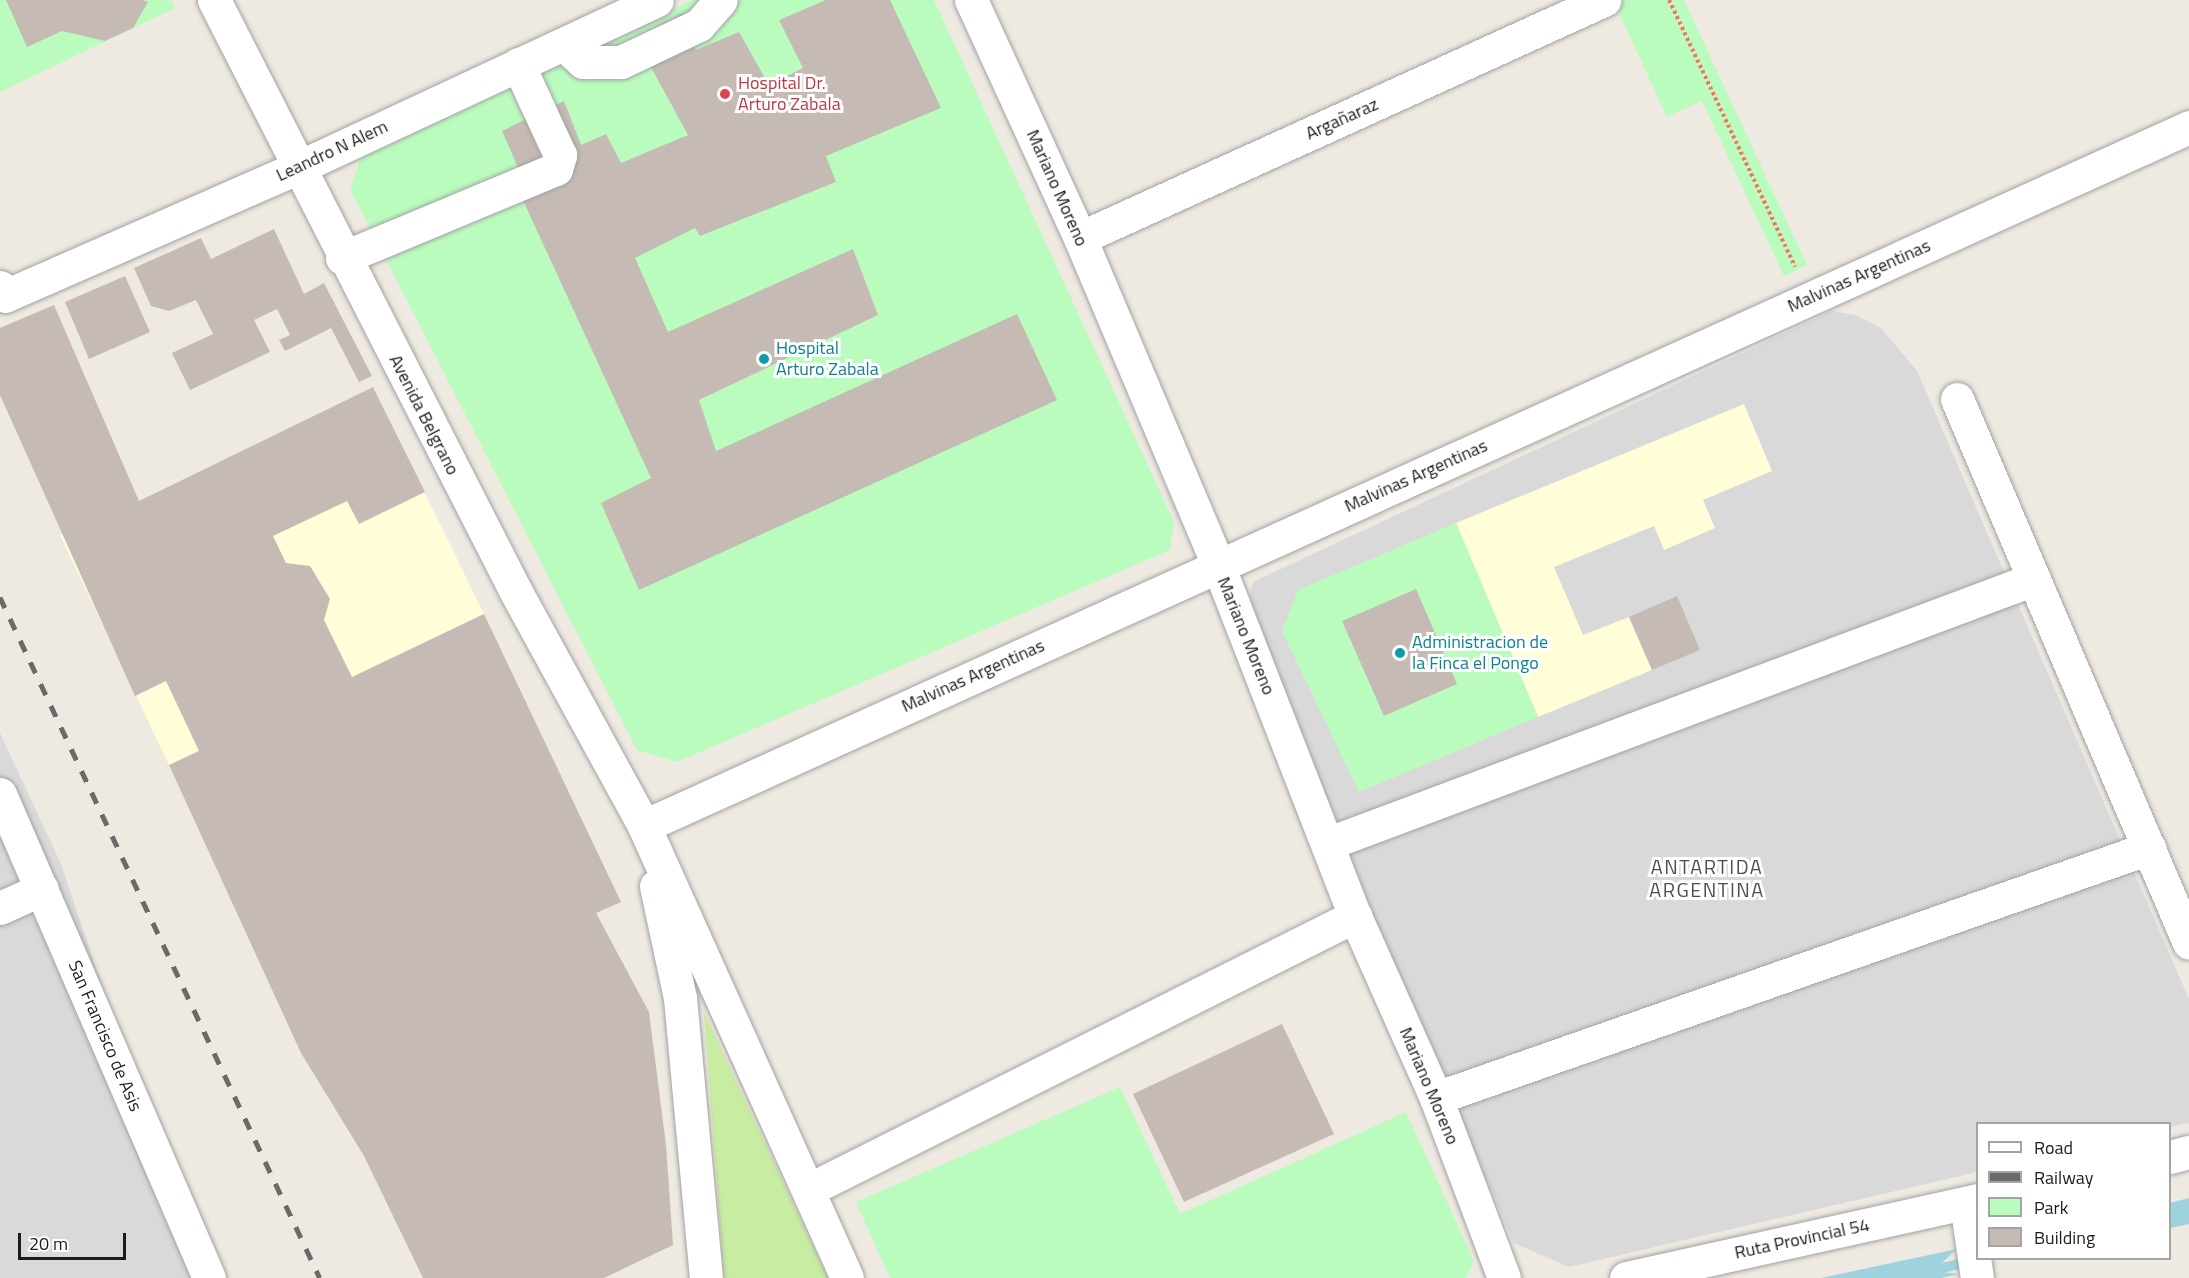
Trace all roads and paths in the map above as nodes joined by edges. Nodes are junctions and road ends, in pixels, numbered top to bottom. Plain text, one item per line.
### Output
1 (214, 0) edge
2 (657, 0) edge
3 (721, 0) edge
4 (971, 0) edge
5 (1604, 0) edge
6 (1669, 0) edge
7 (563, 44) junction
8 (518, 64) junction
9 (2189, 127) edge
10 (297, 168) junction
11 (1080, 238) junction
12 (342, 258) junction
13 (2, 292) edge
14 (1809, 298) junction
15 (1958, 399) dead end
16 (1218, 565) junction
17 (2034, 579) junction
18 (0, 794) edge
19 (644, 826) junction
20 (1329, 843) junction
21 (2149, 848) junction
22 (42, 889) junction
23 (0, 908) edge
24 (1355, 916) junction
25 (2189, 943) edge
26 (1436, 1098) junction
27 (2189, 1152) edge
28 (2171, 1156) edge
29 (810, 1189) junction
30 (1972, 1202) edge
31 (209, 1278) edge
32 (706, 1278) edge
33 (847, 1278) edge
34 (1504, 1278) edge
35 (1626, 1278) edge
36 (1977, 1278) edge

1 - 10 street, Avenida Belgrano
2 - 7 street, Leandro N Alem
3 - 7 street
4 - 11 street, Mariano Moreno
5 - 11 street, Argañaraz
6 - 14 path
7 - 8 street, Leandro N Alem
8 - 10 street, Leandro N Alem
8 - 12 street
9 - 14 street, Malvinas Argentinas
10 - 12 street, Avenida Belgrano
10 - 13 street, Leandro N Alem
11 - 16 street, Mariano Moreno
12 - 19 street, Avenida Belgrano
14 - 16 street, Malvinas Argentinas
15 - 17 street
16 - 19 street, Malvinas Argentinas
16 - 20 street, Mariano Moreno
17 - 20 street
17 - 21 street
18 - 22 street, San Francisco de Asis
19 - 29 street
19 - 32 street
20 - 24 street, Mariano Moreno
21 - 25 street
21 - 26 street
22 - 23 street
22 - 31 street, San Francisco de Asis
24 - 26 street, Mariano Moreno
24 - 29 street
26 - 34 street, Mariano Moreno
27 - 28 street
29 - 33 street
30 - 35 street, Ruta Provincial 54
30 - 36 street

